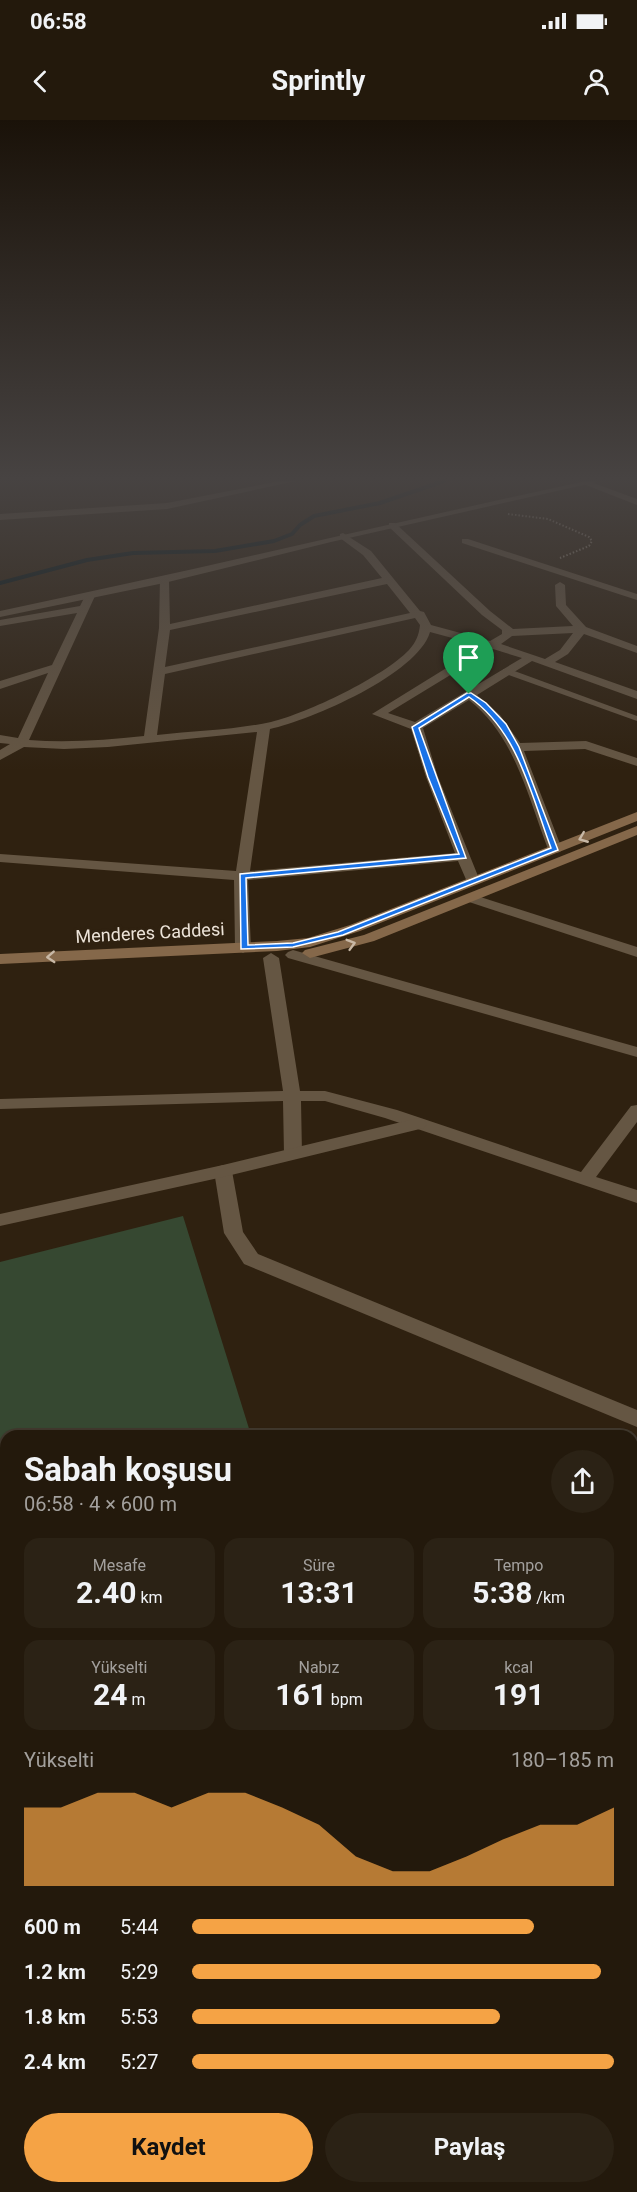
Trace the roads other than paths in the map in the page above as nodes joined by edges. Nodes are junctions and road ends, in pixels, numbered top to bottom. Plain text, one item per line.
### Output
1 (173, 578) edge
2 (448, 578) edge
3 (580, 578) edge
4 (164, 580) junction
5 (389, 580) joint
6 (560, 585) dead end
7 (90, 596) junction
8 (637, 597) edge
9 (84, 609) junction
10 (0, 614) edge
11 (420, 614) junction
12 (0, 623) edge
13 (426, 627) junction
14 (165, 628) junction
15 (582, 629) junction
16 (507, 633) junction
17 (492, 645) junction
18 (637, 650) edge
19 (531, 657) junction
20 (546, 663) junction
21 (56, 668) junction
22 (506, 671) junction
23 (159, 672) junction
24 (0, 685) edge
25 (469, 694) junction
26 (637, 695) edge
27 (637, 719) edge
28 (264, 726) junction
29 (416, 727) junction
30 (0, 738) edge
31 (150, 739) junction
32 (22, 742) junction
33 (516, 747) junction
34 (0, 756) edge
35 (637, 762) edge
36 (637, 816) edge
37 (637, 830) edge
38 (555, 849) junction
39 (464, 856) junction
40 (0, 859) edge
41 (242, 876) junction
42 (473, 881) junction
43 (471, 898) junction
44 (243, 948) junction
45 (637, 952) edge
46 (293, 955) junction
47 (271, 958) junction
48 (0, 959) edge
49 (0, 971) edge
50 (637, 1052) edge
51 (292, 1095) junction
52 (0, 1104) edge
53 (637, 1110) edge
54 (418, 1124) junction
55 (293, 1154) junction
56 (224, 1171) junction
57 (586, 1178) junction
58 (637, 1197) edge
59 (0, 1220) edge
60 (637, 1419) edge

1 - 4 street
2 - 16 street
3 - 8 street
4 - 7 street
4 - 14 street
5 - 11 street
5 - 14 street
6 - 15 street
7 - 9 street
7 - 10 street
9 - 12 street
9 - 21 street
11 - 13 street
11 - 23 street
13 - 17 street
13 - 28 street
14 - 23 street
15 - 16 street
15 - 18 street
15 - 20 street
16 - 17 street
17 - 19 street
17 - 29 street
19 - 20 street
19 - 22 street
20 - 26 street
21 - 24 street
21 - 32 street
22 - 25 street
22 - 27 lane
23 - 31 street
25 - 29 street
25 - 33 street
28 - 31 street
28 - 41 street
29 - 39 street
30 - 32 street
31 - 32 street
32 - 34 street
33 - 35 street
33 - 38 street
36 -> 38 main road, Menderes Caddesi
37 - 43 main road, Menderes Caddesi
38 - 42 main road, Menderes Caddesi
39 - 41 street
39 - 42 street
40 - 41 street
41 - 44 street
42 - 44 main road, Menderes Caddesi
43 - 45 street
46 -> 43 main road, Menderes Caddesi
44 -> 48 main road, Menderes Caddesi
46 - 47 main road, Menderes Caddesi
46 - 50 street
47 - 49 main road, Menderes Caddesi
47 - 51 street
51 - 52 street
51 - 54 street
51 - 55 street
53 - 57 street
54 - 55 street
54 - 57 street
55 - 56 street
56 - 59 street
56 - 60 street
57 - 58 street

